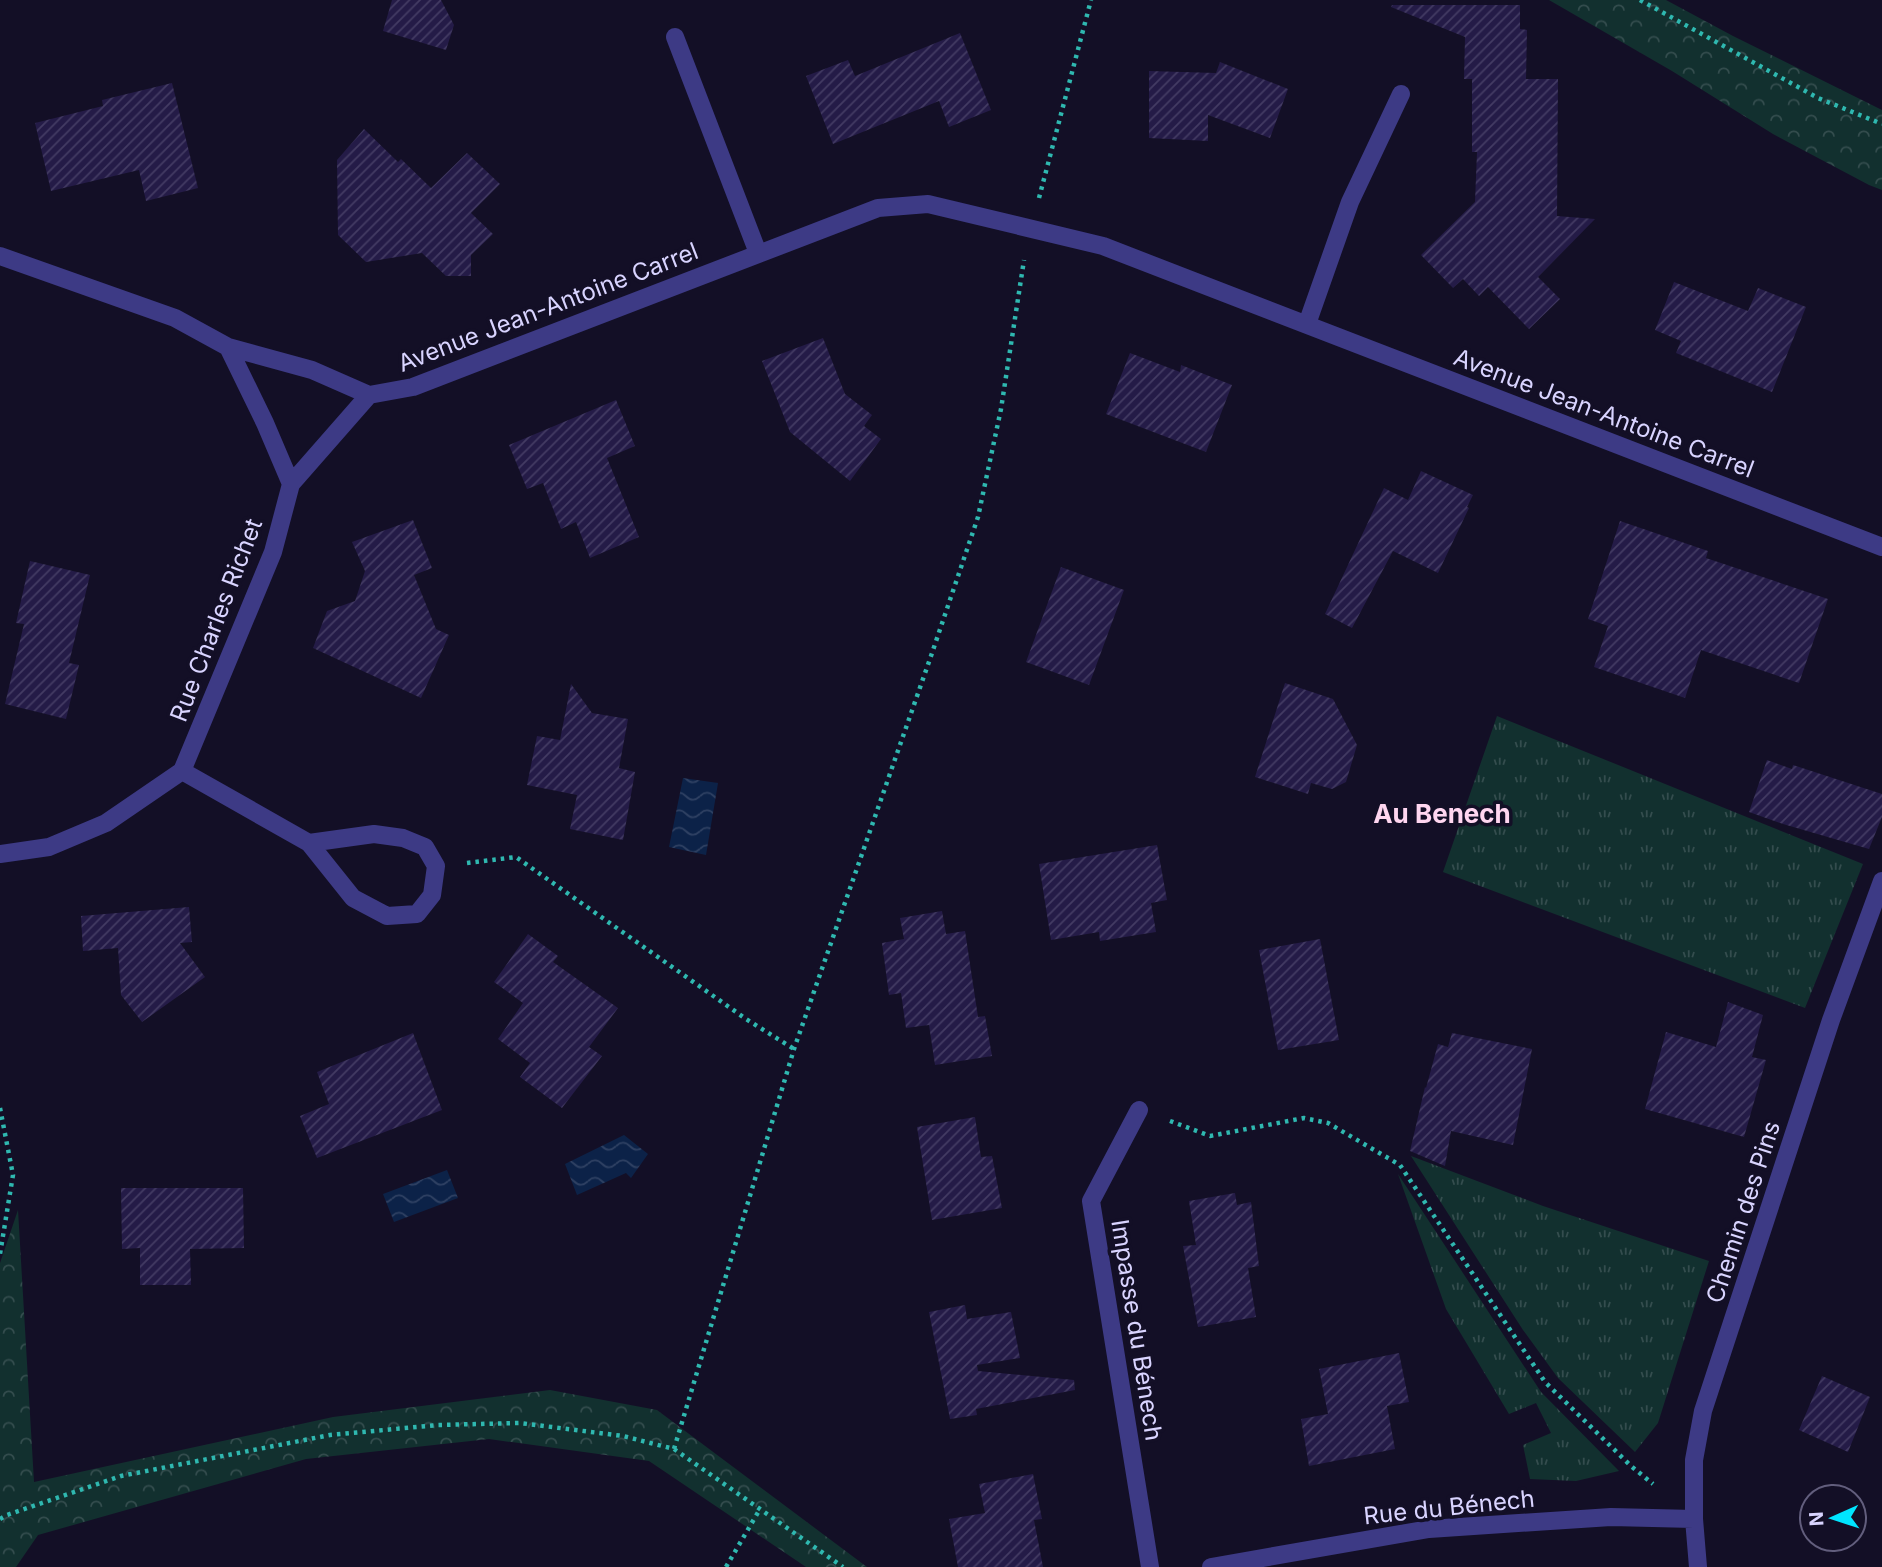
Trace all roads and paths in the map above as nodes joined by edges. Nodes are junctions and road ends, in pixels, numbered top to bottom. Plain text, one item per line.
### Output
1 (1091, 0) edge
2 (1640, 0) edge
3 (675, 37) dead end
4 (1401, 94) dead end
5 (1882, 124) edge
6 (1030, 229) junction
7 (758, 253) junction
8 (0, 256) edge
9 (1307, 324) junction
10 (228, 347) junction
11 (369, 395) junction
12 (291, 484) junction
13 (1882, 548) edge
14 (182, 771) junction
15 (309, 843) junction
16 (0, 853) edge
17 (436, 866) junction
18 (1882, 881) edge
19 (794, 1049) junction
20 (0, 1108) edge
21 (1139, 1111) joint
22 (0, 1254) edge
23 (674, 1449) junction
24 (760, 1509) junction
25 (0, 1519) edge
26 (1694, 1519) junction
27 (726, 1567) edge
28 (843, 1567) edge
29 (1150, 1567) edge
30 (1211, 1567) edge
31 (1698, 1567) edge

1 - 6 path
2 - 5 path
3 - 7 street
4 - 9 street
6 - 7 street, Avenue Jean-Antoine Carrel
6 - 9 street, Avenue Jean-Antoine Carrel
6 - 19 path
7 - 11 street, Avenue Jean-Antoine Carrel
8 - 10 street
9 - 13 street, Avenue Jean-Antoine Carrel
10 - 11 street
10 - 12 street
11 - 12 street, Rue Charles Richet
12 - 14 street, Rue Charles Richet
14 - 15 street
14 - 16 street
15 - 17 street
15 - 17 street
17 - 19 path
18 - 26 street, Chemin des Pins
19 - 23 path
20 - 22 path
21 - 26 path
21 - 29 street, Impasse du Bénech
23 - 24 path
23 - 25 path
24 - 27 path
24 - 28 path
26 - 30 street, Rue du Bénech
26 - 31 street, Chemin des Pins

